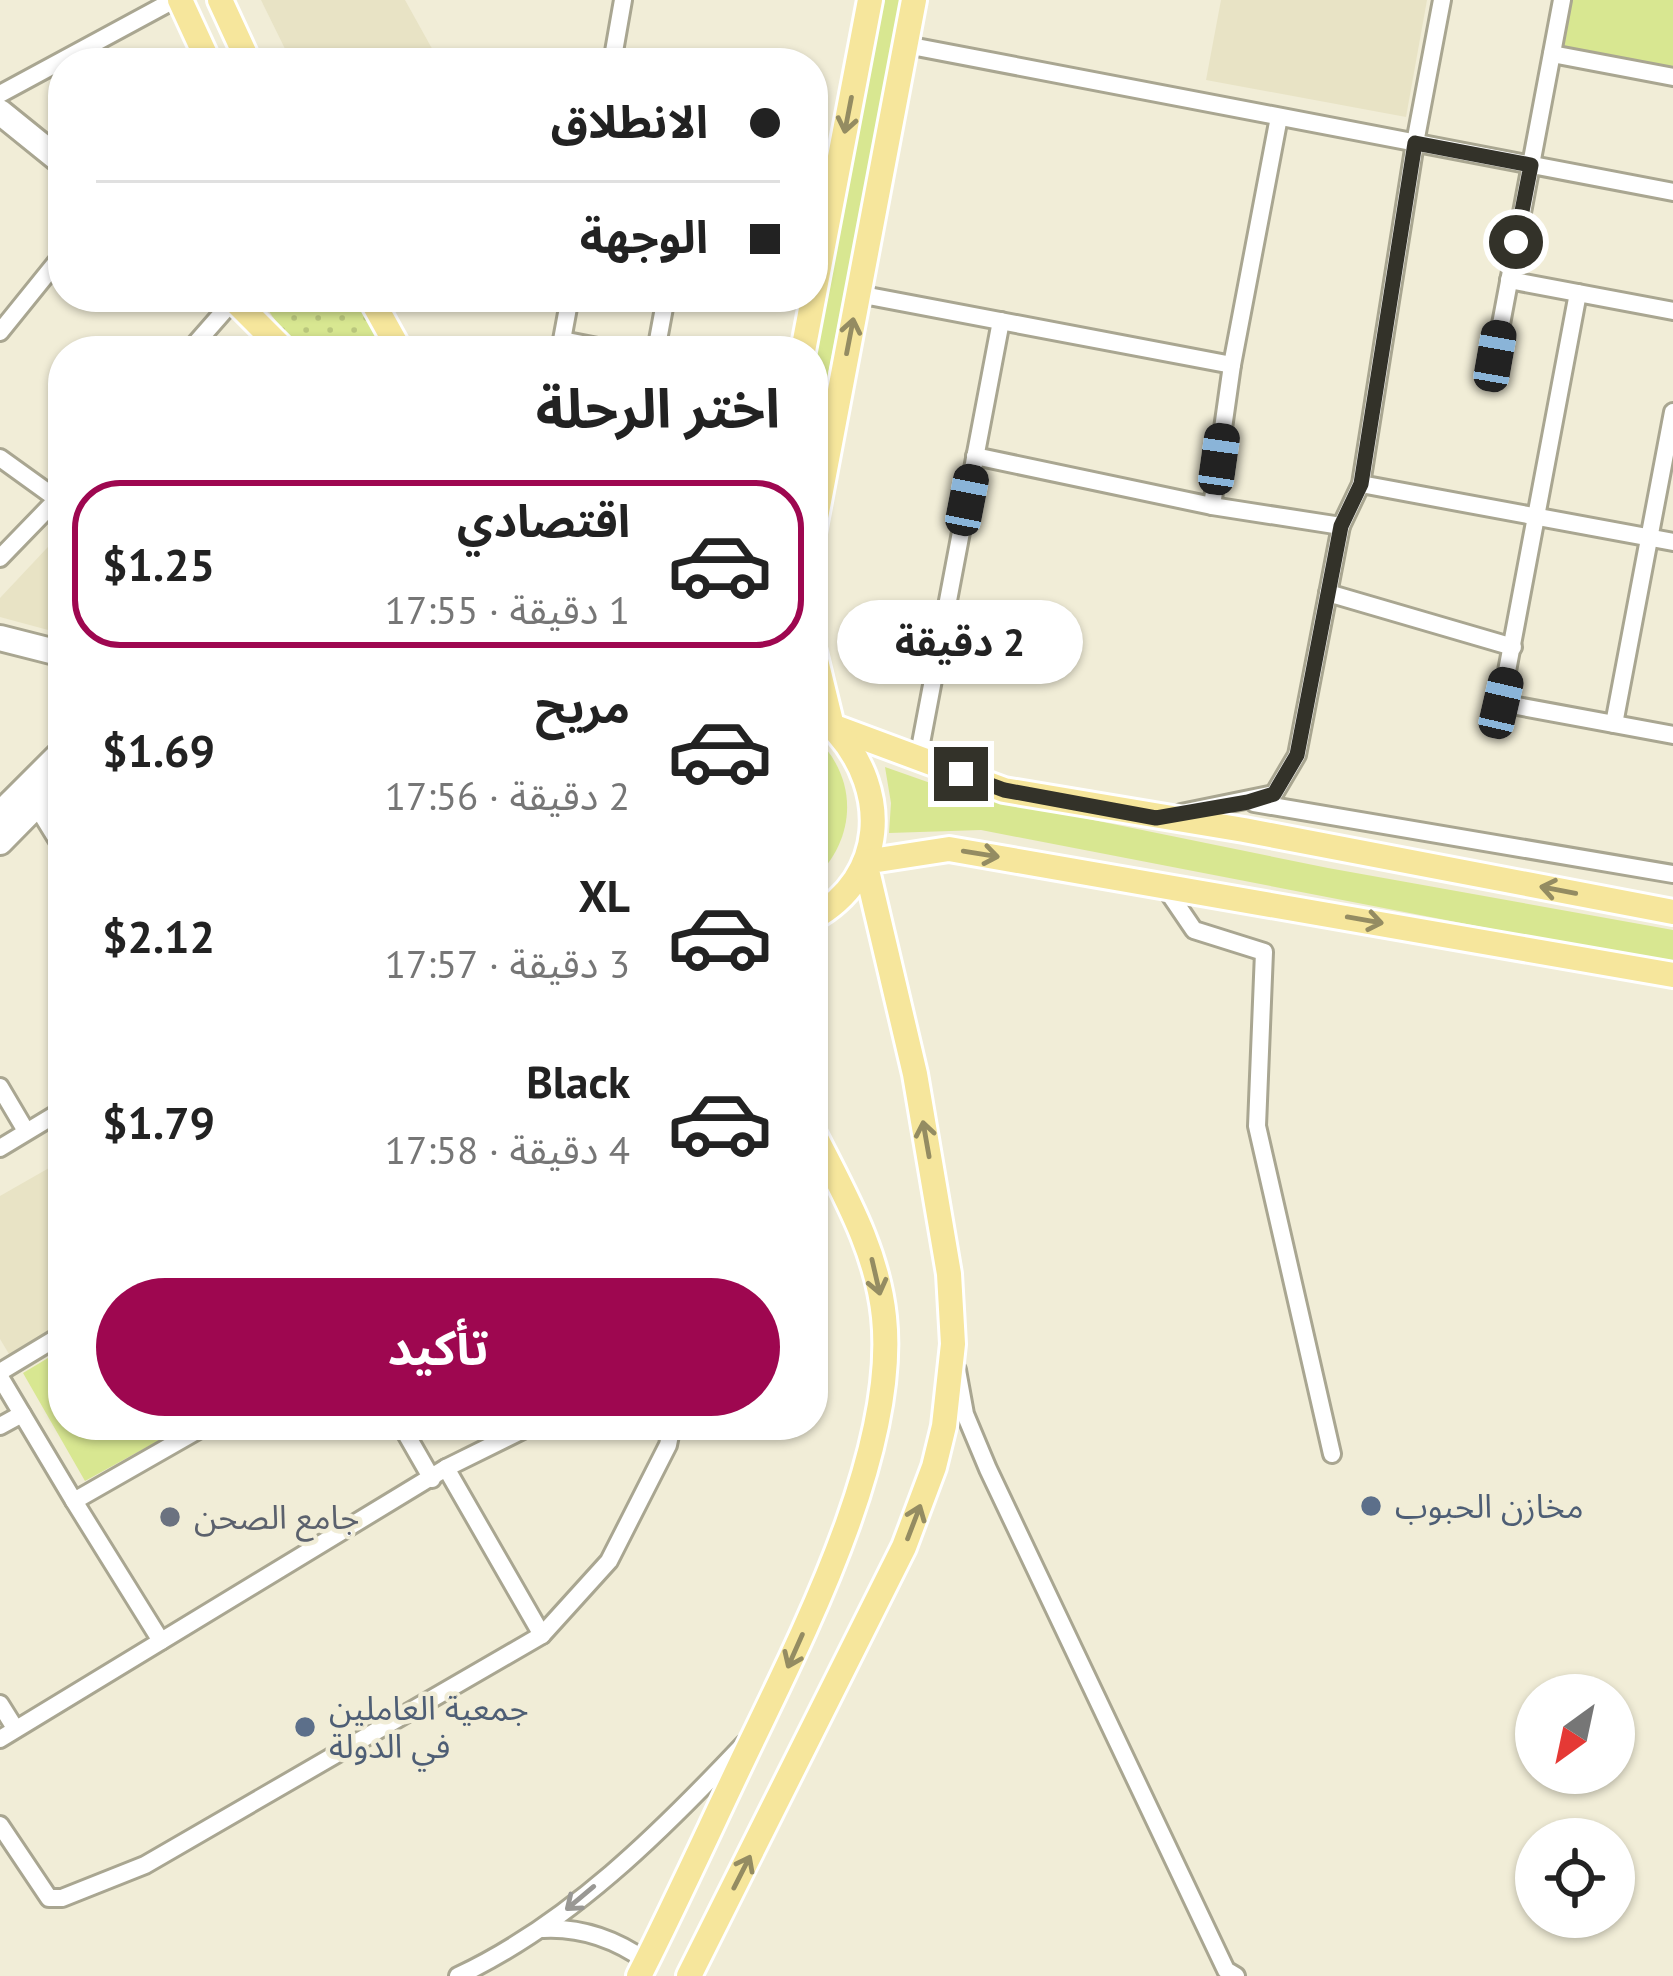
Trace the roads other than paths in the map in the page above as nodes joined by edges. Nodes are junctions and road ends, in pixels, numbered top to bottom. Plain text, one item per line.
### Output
1 (177, 0) edge
2 (220, 0) edge
3 (623, 0) edge
4 (870, 0) edge
5 (914, 0) edge
6 (1442, 0) edge
7 (1562, 0) edge
8 (905, 45) junction
9 (87, 48) edge
10 (201, 48) edge
11 (243, 48) edge
12 (615, 48) edge
13 (1552, 54) junction
14 (48, 69) edge
15 (1673, 77) edge
16 (0, 94) edge
17 (0, 112) edge
18 (1279, 117) junction
19 (1415, 143) junction
20 (48, 151) edge
21 (1531, 165) junction
22 (1673, 192) edge
23 (828, 220) edge
24 (48, 273) edge
25 (1509, 280) junction
26 (1578, 293) junction
27 (858, 294) junction
28 (1673, 311) edge
29 (220, 312) edge
30 (244, 312) edge
31 (1001, 321) junction
32 (0, 332) edge
33 (201, 336) edge
34 (269, 336) edge
35 (1495, 356) dead end
36 (1232, 365) junction
37 (1673, 412) edge
38 (828, 453) edge
39 (975, 456) junction
40 (0, 458) edge
41 (1361, 484) junction
42 (48, 488) edge
43 (1212, 506) junction
44 (48, 508) edge
45 (1536, 516) junction
46 (1341, 526) junction
47 (1649, 538) junction
48 (1673, 542) edge
49 (0, 558) edge
50 (1328, 593) junction
51 (0, 638) edge
52 (1514, 646) junction
53 (48, 650) edge
54 (828, 722) edge
55 (1614, 724) junction
56 (828, 725) edge
57 (1673, 736) edge
58 (918, 759) junction
59 (48, 766) edge
60 (48, 794) edge
61 (1248, 802) junction
62 (36, 806) junction
63 (0, 814) edge
64 (1156, 818) junction
65 (48, 825) edge
66 (0, 842) edge
67 (865, 862) junction
68 (1673, 874) edge
69 (1162, 883) junction
70 (828, 906) edge
71 (1673, 912) edge
72 (1673, 975) edge
73 (0, 1087) edge
74 (48, 1119) edge
75 (26, 1131) junction
76 (0, 1148) edge
77 (828, 1162) edge
78 (952, 1343) junction
79 (48, 1344) edge
80 (0, 1375) edge
81 (22, 1414) junction
82 (0, 1426) edge
83 (181, 1440) edge
84 (413, 1440) edge
85 (493, 1440) edge
86 (669, 1440) edge
87 (1332, 1454) dead end
88 (439, 1474) junction
89 (74, 1501) junction
90 (542, 1635) junction
91 (161, 1641) junction
92 (0, 1704) edge
93 (756, 1731) junction
94 (8, 1734) edge
95 (0, 1825) edge
96 (542, 1929) junction
97 (643, 1969) edge
98 (458, 1976) edge
99 (689, 1976) edge
100 (1236, 1976) edge

1 - 9 street
1 - 10 main road
2 - 11 main road
3 - 12 street
4 -> 23 main road
5 - 8 main road
6 - 19 street
7 - 13 street
8 - 18 street
8 - 27 main road
13 - 15 street
13 - 21 street
14 - 16 street
17 - 20 main road
18 - 19 street
18 - 36 street
19 - 21 street
19 - 41 street
21 - 22 street
21 - 25 street
24 - 32 street
25 - 26 street
25 - 35 street
26 - 28 street
26 - 45 street
27 - 31 street
38 -> 27 main road
29 - 33 street
30 - 34 main road
31 - 36 street
31 - 39 street
36 - 43 street
37 - 47 street
39 - 43 street
39 - 58 street
40 - 42 street
41 - 45 street
41 - 46 street
43 - 46 street
44 - 49 street
45 - 47 street
45 - 52 street
46 - 50 street
47 - 48 street
47 - 55 street
50 - 52 street
50 - 61 street
51 - 53 main road
52 - 55 street
54 - 58 main road
55 - 57 street
56 - 67 main road
58 - 64 main road
59 - 63 main road
60 - 62 main road
61 - 64 street
61 - 68 street
62 - 65 street
62 - 66 main road
71 -> 64 main road
67 -> 69 main road
67 - 70 main road
78 -> 67 main road
69 -> 72 main road
69 - 87 street
73 - 75 street
74 - 75 street
75 - 76 street
77 -> 93 main road
99 -> 78 main road
78 - 100 street
79 - 80 street
80 - 81 street
81 - 82 street
81 - 89 street
83 - 89 street
84 - 88 street
85 - 88 street
86 - 90 street
88 - 90 street
88 - 91 street
89 - 91 street
90 - 95 street
91 - 94 street
92 - 94 street
93 -> 96 street
93 - 97 main road
96 - 97 street
96 - 98 street

